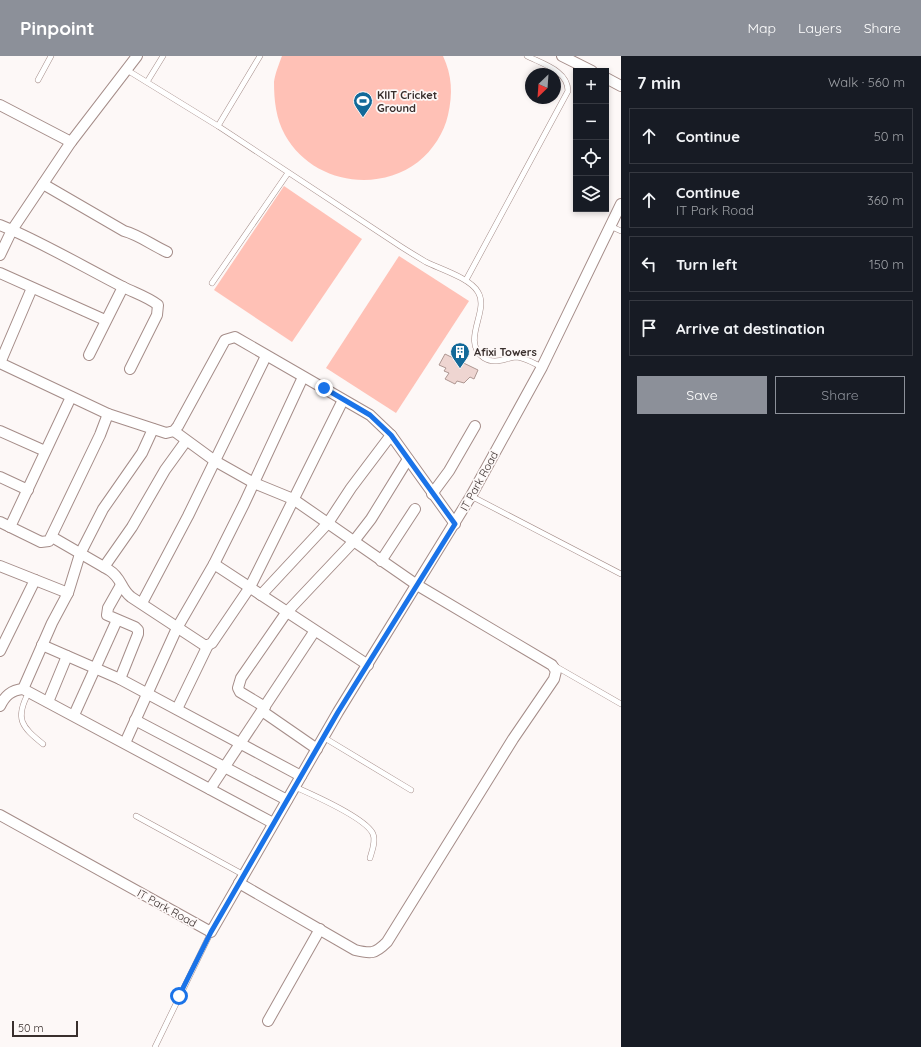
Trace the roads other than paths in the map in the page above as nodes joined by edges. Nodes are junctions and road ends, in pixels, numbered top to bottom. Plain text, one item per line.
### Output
1 (51, 56) edge
2 (137, 56) edge
3 (163, 56) edge
4 (260, 56) edge
5 (527, 56) edge
6 (562, 56) edge
7 (586, 68) edge
8 (127, 70) junction
9 (38, 80) dead end
10 (609, 80) edge
11 (148, 82) junction
12 (621, 86) edge
13 (0, 105) edge
14 (218, 126) junction
15 (72, 142) junction
16 (288, 173) junction
17 (43, 184) junction
18 (621, 204) edge
19 (0, 225) edge
20 (610, 226) junction
21 (12, 230) junction
22 (621, 231) edge
23 (166, 252) dead end
24 (0, 255) edge
25 (0, 273) edge
26 (466, 280) junction
27 (212, 283) dead end
28 (123, 287) junction
29 (32, 288) junction
30 (105, 320) junction
31 (89, 355) dead end
32 (266, 356) junction
33 (0, 363) edge
34 (542, 367) junction
35 (130, 369) dead end
36 (303, 377) junction
37 (71, 396) junction
38 (343, 400) junction
39 (108, 414) junction
40 (475, 426) dead end
41 (153, 429) junction
42 (0, 430) edge
43 (174, 431) junction
44 (391, 435) junction
45 (186, 441) junction
46 (45, 451) junction
47 (408, 459) junction
48 (215, 461) junction
49 (0, 477) edge
50 (254, 483) junction
51 (28, 490) junction
52 (432, 494) junction
53 (471, 496) junction
54 (293, 499) junction
55 (415, 508) dead end
56 (0, 522) edge
57 (328, 523) junction
58 (455, 524) junction
59 (10, 527) junction
60 (52, 537) junction
61 (354, 541) junction
62 (80, 554) junction
63 (381, 561) junction
64 (214, 564) junction
65 (0, 566) edge
66 (104, 567) junction
67 (621, 574) edge
68 (35, 580) junction
69 (122, 585) junction
70 (417, 585) junction
71 (250, 587) junction
72 (68, 593) junction
73 (261, 594) junction
74 (142, 603) junction
75 (286, 613) junction
76 (117, 620) junction
77 (177, 628) junction
78 (314, 632) junction
79 (42, 645) junction
80 (208, 645) junction
81 (0, 651) edge
82 (67, 656) junction
83 (368, 665) junction
84 (552, 665) junction
85 (95, 668) junction
86 (120, 679) junction
87 (26, 691) junction
88 (148, 693) junction
89 (1, 700) edge
90 (48, 702) junction
91 (621, 704) edge
92 (177, 709) junction
93 (264, 709) junction
94 (74, 715) junction
95 (135, 720) junction
96 (323, 737) junction
97 (125, 743) junction
98 (241, 743) junction
99 (44, 744) dead end
100 (317, 749) junction
101 (225, 768) junction
102 (301, 776) junction
103 (295, 787) junction
104 (210, 789) junction
105 (411, 790) dead end
106 (287, 800) junction
107 (0, 815) edge
108 (136, 816) dead end
109 (273, 823) junction
110 (370, 858) dead end
111 (241, 879) junction
112 (320, 930) junction
113 (211, 932) junction
114 (268, 1022) dead end
115 (155, 1047) edge

1 - 9 lane
2 - 8 street
3 - 11 lane
4 - 14 lane
5 - 26 lane
6 - 7 street
8 - 11 lane
8 - 15 street
10 - 12 street
11 - 14 lane
13 - 15 street
14 - 16 lane
15 - 17 street
16 - 26 lane
16 - 27 lane
17 - 21 street
17 - 23 street
18 - 20 street, IT Park Road
19 - 21 street
20 - 22 lane
20 - 34 street, IT Park Road
21 - 24 street
21 - 28 street
25 - 29 street
26 - 34 lane
28 - 30 street
28 - 35 street
29 - 30 street
29 - 33 street
30 - 31 street
32 - 36 street
32 - 43 street
32 - 48 street
33 - 37 street
34 - 53 street, IT Park Road
36 - 38 street
36 - 50 street
37 - 39 street
37 - 46 street
38 - 44 street
38 - 54 street
39 - 41 street
39 - 60 street
40 - 52 street
41 - 43 street
41 - 62 street
42 - 46 street
43 - 45 street
44 - 47 street
44 - 57 street
45 - 48 street
45 - 66 street
46 - 51 street
47 - 52 street
47 - 61 street
48 - 50 street
48 - 74 street
49 - 51 street
50 - 54 street
50 - 64 street
51 - 59 street
52 - 58 street
53 - 58 street, IT Park Road
53 - 67 lane
54 - 57 street
54 - 71 street
55 - 63 street
56 - 59 street
57 - 61 street
57 - 73 street
58 - 70 street, IT Park Road
59 - 60 street
60 - 62 street
61 - 63 street
61 - 75 street
62 - 66 street
62 - 72 street
63 - 70 street
64 - 71 street
64 - 77 street
65 - 68 street
66 - 69 street
68 - 72 street
68 - 81 street
69 - 74 street
69 - 76 street
70 - 83 street, IT Park Road
70 - 84 street
71 - 73 street
71 - 80 street
72 - 79 street
73 - 75 street
74 - 77 street
75 - 78 street
75 - 93 street
76 - 85 street
76 - 86 street
77 - 80 street
77 - 88 street
78 - 83 street
78 - 93 street
79 - 82 street
79 - 87 street
80 - 92 street
82 - 85 street
82 - 90 street
83 - 96 street, IT Park Road
84 - 91 lane
84 - 112 street
85 - 86 street
85 - 94 street
86 - 88 street
87 - 89 street
87 - 90 street
87 - 99 lane
88 - 92 street
88 - 95 street
90 - 94 street
92 - 98 street
93 - 98 street
93 - 100 street
94 - 97 street
95 - 97 street
95 - 101 street
96 - 100 street, IT Park Road
96 - 105 lane
97 - 104 street
98 - 101 street
98 - 102 street
100 - 102 street, IT Park Road
101 - 104 street
101 - 106 street
102 - 103 street, IT Park Road
103 - 106 street, IT Park Road
103 - 110 lane
104 - 109 street
106 - 109 street, IT Park Road
107 - 113 street, IT Park Road
108 - 111 lane
109 - 111 street, IT Park Road
111 - 112 street
111 - 113 street, IT Park Road
112 - 114 street
113 - 115 lane

